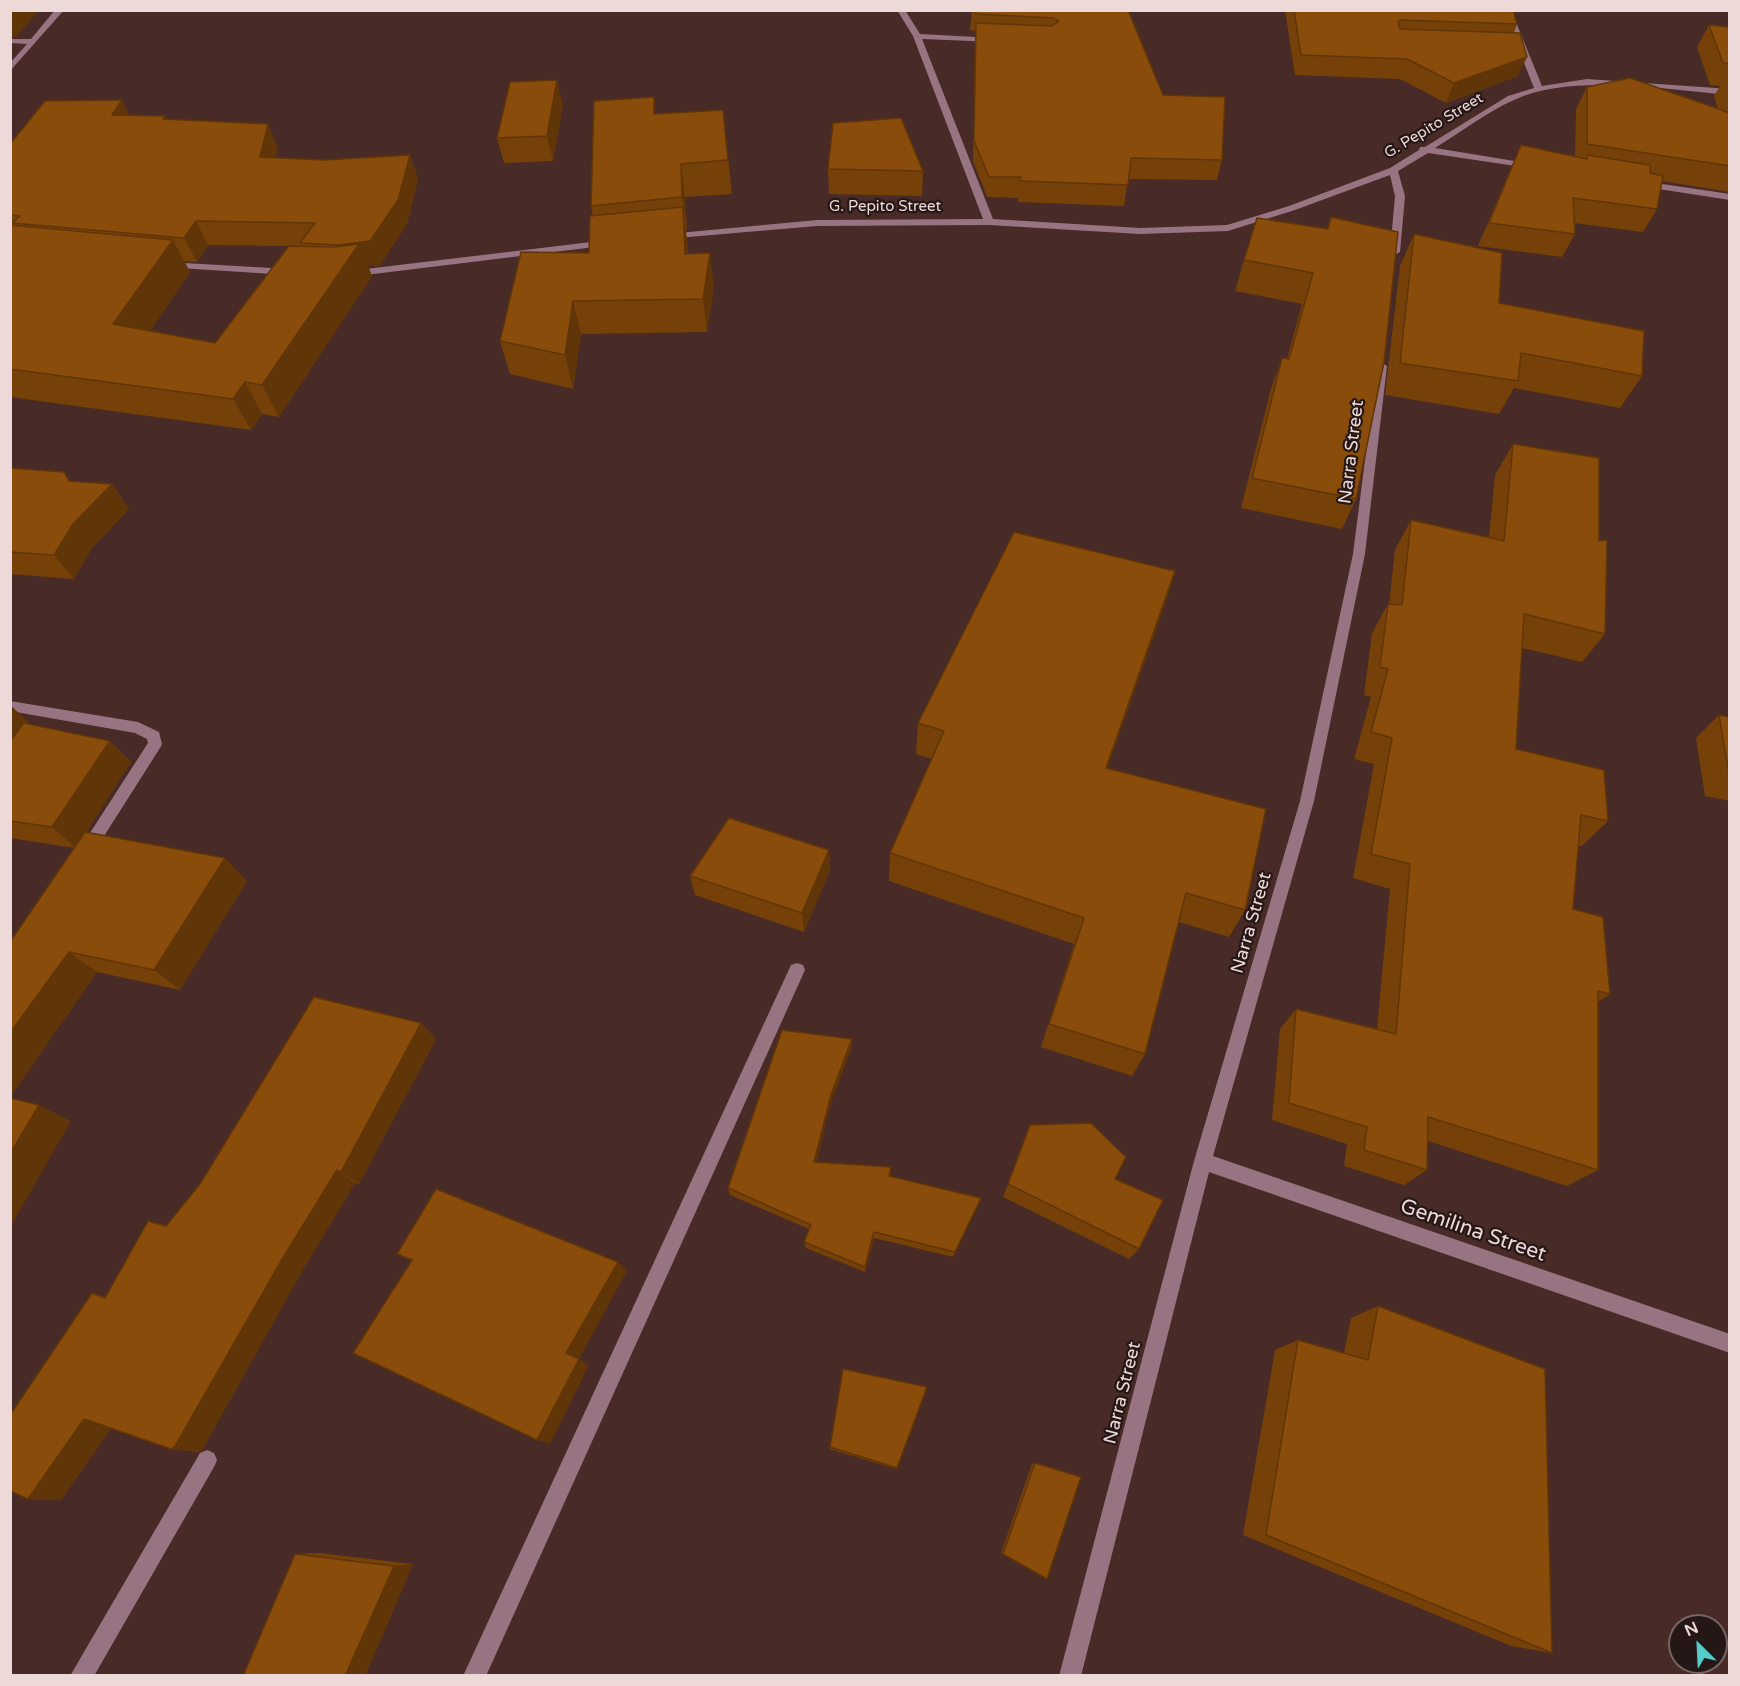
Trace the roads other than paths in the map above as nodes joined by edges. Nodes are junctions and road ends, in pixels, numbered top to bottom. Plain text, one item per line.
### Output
1 (60, 10) edge
2 (901, 10) edge
3 (1507, 10) edge
4 (917, 36) junction
5 (1005, 40) edge
6 (10, 41) edge
7 (34, 42) junction
8 (1509, 48) edge
9 (1521, 49) junction
10 (10, 69) edge
11 (1539, 89) junction
12 (1730, 92) edge
13 (1423, 150) junction
14 (1541, 168) edge
15 (1393, 170) junction
16 (1635, 183) edge
17 (1730, 197) edge
18 (989, 222) junction
19 (653, 239) edge
20 (618, 242) edge
21 (159, 264) edge
22 (1393, 265) edge
23 (301, 272) edge
24 (336, 274) edge
25 (1384, 346) edge
26 (10, 706) edge
27 (80, 862) edge
28 (796, 970) dead end
29 (1203, 1161) junction
30 (1730, 1344) edge
31 (207, 1460) dead end
32 (81, 1676) edge
33 (474, 1676) edge
34 (1070, 1676) edge

1 - 7 street
2 - 4 street
3 - 9 street
4 - 5 street
4 - 18 street
6 - 7 street
7 - 10 street
8 - 9 street
9 - 11 street
11 - 12 street, G. Pepito Street
11 - 13 street, G. Pepito Street
13 - 14 street
13 - 15 street, G. Pepito Street
15 - 18 street, G. Pepito Street
15 - 22 street
16 - 17 street
18 - 19 street, G. Pepito Street
20 - 24 street
21 - 23 street
25 - 29 street, Narra Street
26 - 27 street
28 - 33 street
29 - 30 street, Gemilina Street
29 - 34 street, Narra Street
31 - 32 street

